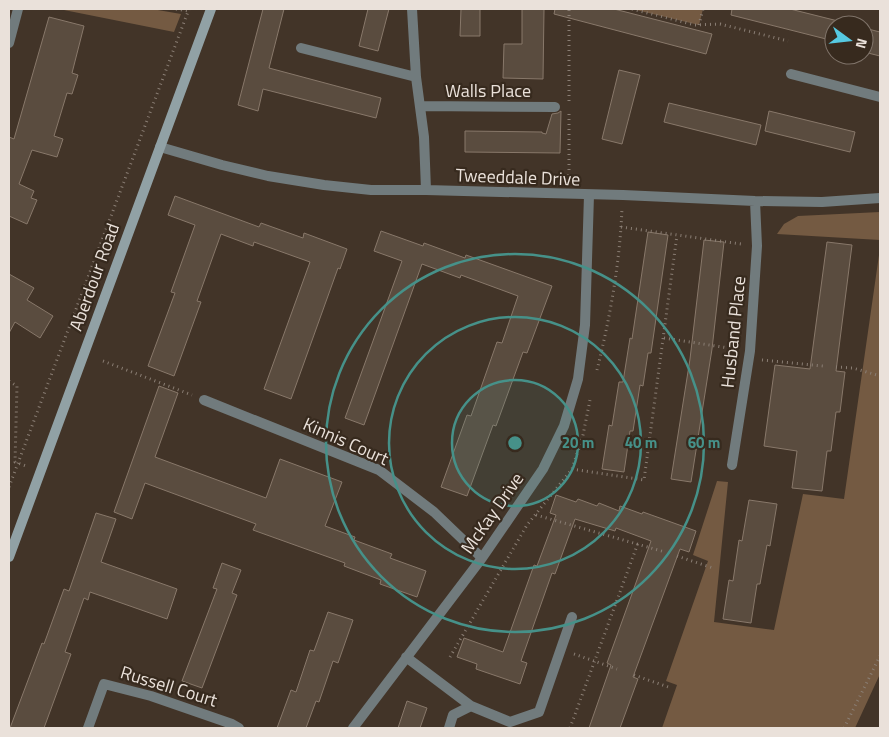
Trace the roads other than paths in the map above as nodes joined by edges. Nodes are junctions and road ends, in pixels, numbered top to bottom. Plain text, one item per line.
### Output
1 (18, 9) edge
2 (211, 9) edge
3 (412, 9) edge
4 (10, 32) edge
5 (9, 43) edge
6 (301, 48) dead end
7 (792, 74) dead end
8 (416, 77) junction
9 (880, 97) edge
10 (421, 106) junction
11 (555, 107) dead end
12 (160, 146) junction
13 (426, 190) junction
14 (589, 195) junction
15 (880, 198) edge
16 (755, 201) junction
17 (204, 400) road end
18 (732, 465) dead end
19 (9, 557) edge
20 (482, 558) junction
21 (572, 617) dead end
22 (406, 657) junction
23 (471, 706) junction
24 (88, 728) edge
25 (239, 728) edge
26 (353, 728) edge
27 (449, 728) edge

1 - 4 street
2 - 12 main road, Aberdour Road
3 - 8 street, Walls Place
4 - 5 street
6 - 8 street
7 - 9 street
8 - 10 street, Walls Place
10 - 11 street, Walls Place
10 - 13 street, Walls Place
12 - 13 street, Tweeddale Drive
12 - 19 main road, Aberdour Road
13 - 14 street, Tweeddale Drive
14 - 16 street, Tweeddale Drive
14 - 20 street, McKay Drive
15 - 16 street, Tweeddale Drive
16 - 18 street, Husband Place
17 - 20 street, Kinnis Court
20 - 22 street, McKay Drive
21 - 23 street
22 - 23 street
22 - 26 street, McKay Drive
23 - 27 street
24 - 25 street, Russell Court

